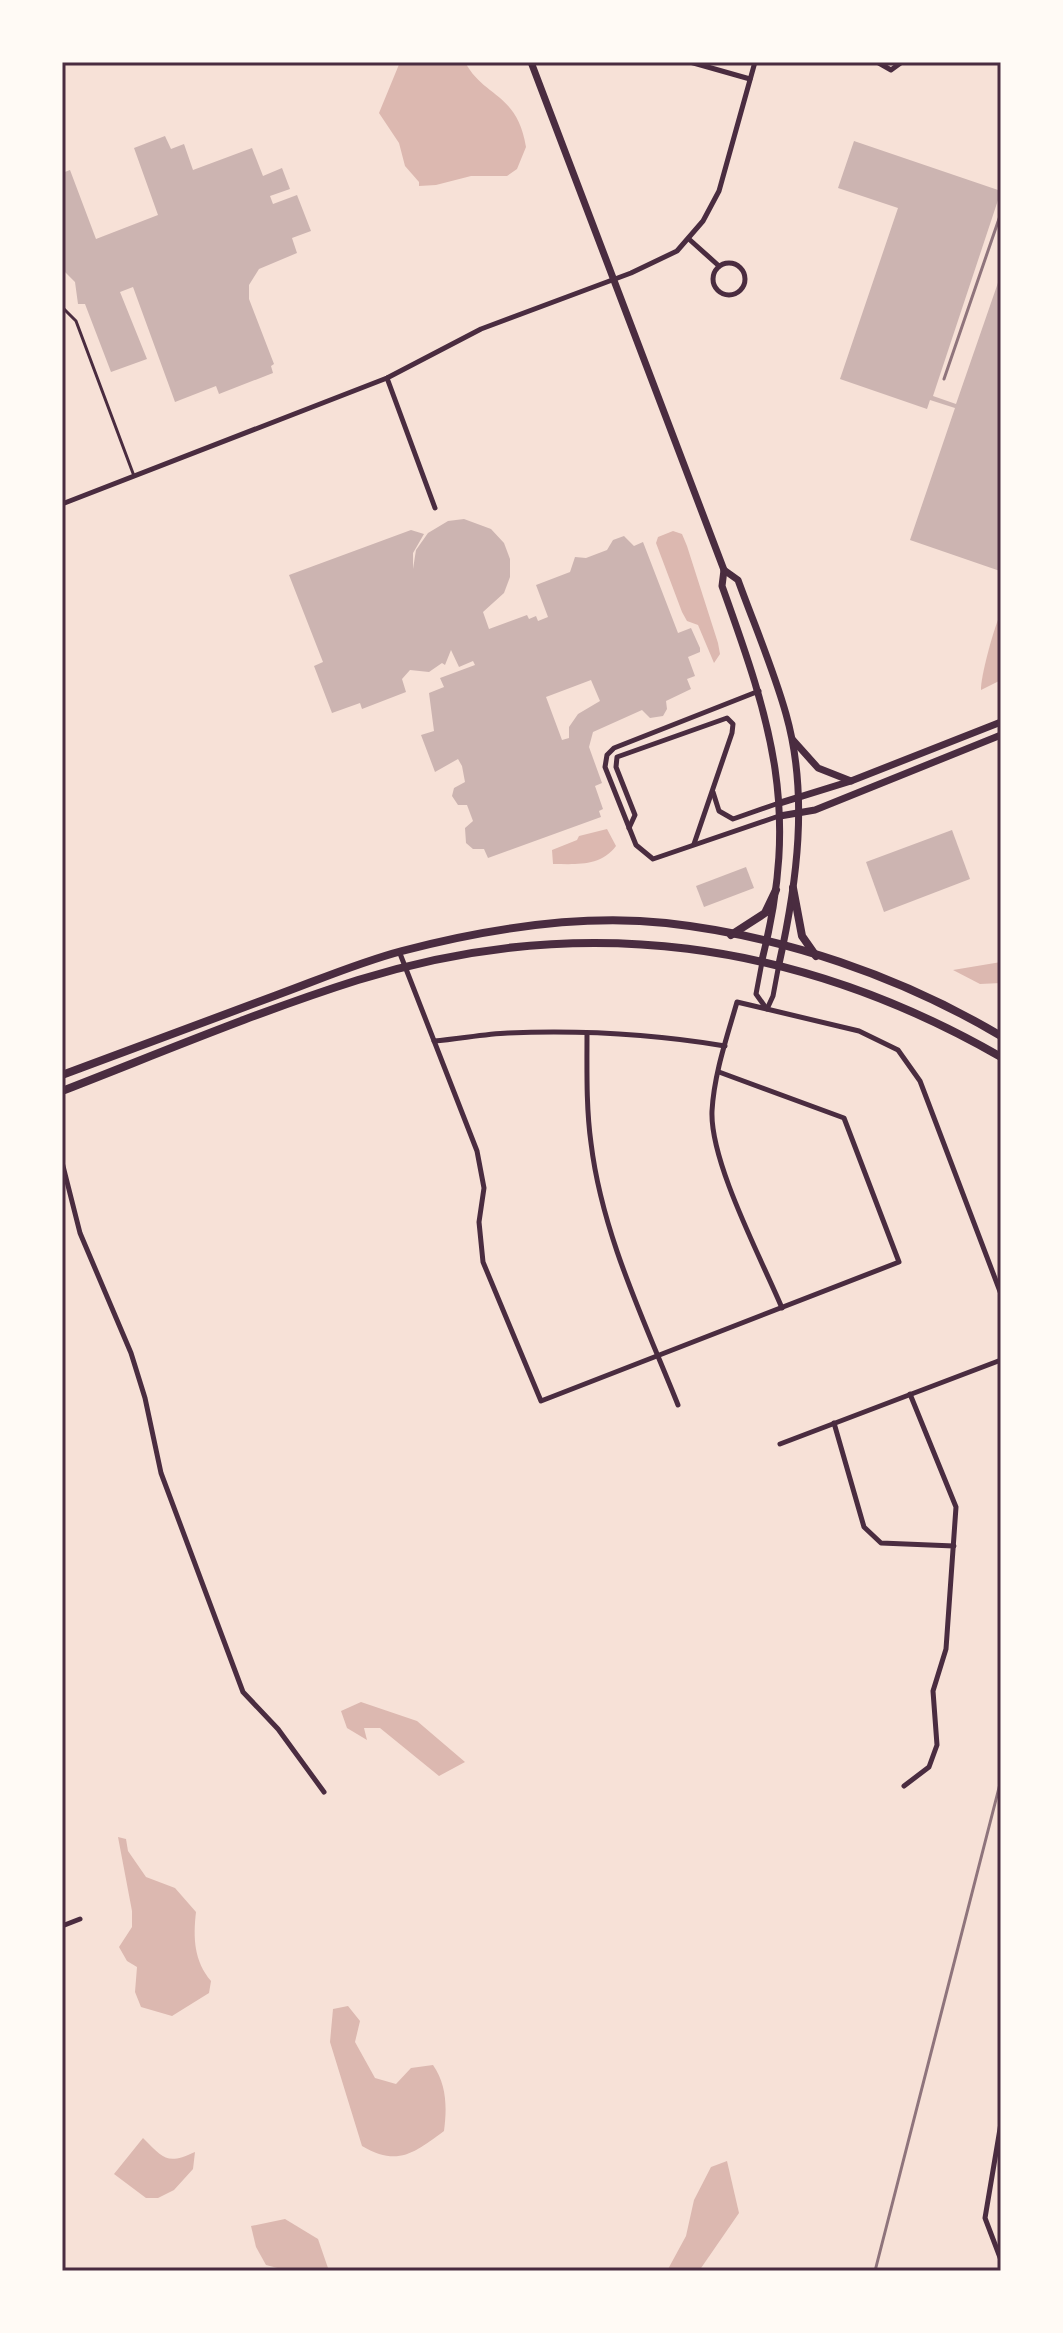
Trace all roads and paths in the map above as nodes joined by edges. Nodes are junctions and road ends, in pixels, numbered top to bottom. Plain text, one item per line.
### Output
1 (531, 62) edge
2 (690, 62) edge
3 (755, 62) edge
4 (877, 62) edge
5 (902, 62) edge
6 (750, 79) junction
7 (690, 240) junction
8 (719, 267) junction
9 (613, 280) junction
10 (62, 307) edge
11 (387, 378) junction
12 (134, 476) junction
13 (62, 504) edge
14 (435, 508) dead end
15 (724, 570) junction
16 (760, 691) junction
17 (1001, 722) edge
18 (1001, 735) edge
19 (791, 737) junction
20 (851, 781) junction
21 (713, 792) junction
22 (799, 798) junction
23 (780, 803) junction
24 (799, 812) junction
25 (780, 816) junction
26 (629, 828) junction
27 (693, 845) junction
28 (793, 888) junction
29 (776, 890) junction
30 (730, 936) junction
31 (766, 943) junction
32 (783, 947) junction
33 (399, 951) junction
34 (817, 956) junction
35 (762, 960) junction
36 (779, 964) junction
37 (406, 968) junction
38 (767, 1009) junction
39 (587, 1033) junction
40 (1001, 1036) edge
41 (434, 1041) junction
42 (725, 1046) junction
43 (1001, 1057) edge
44 (719, 1072) junction
45 (62, 1075) edge
46 (62, 1091) edge
47 (62, 1162) edge
48 (1001, 1294) edge
49 (782, 1308) junction
50 (659, 1356) junction
51 (1001, 1360) edge
52 (910, 1394) junction
53 (678, 1405) dead end
54 (834, 1423) junction
55 (780, 1444) dead end
56 (954, 1546) junction
57 (904, 1786) dead end
58 (324, 1792) dead end
59 (80, 1919) dead end
60 (62, 1926) edge
61 (1001, 2123) edge
62 (1001, 2260) edge

1 - 9 main road
2 - 6 street
3 - 6 street
4 - 5 street
6 - 7 street
7 - 8 street
7 - 9 street
8 - 8 street
9 - 11 street
9 - 15 main road
10 - 12 lane
11 - 12 street
11 - 14 street
12 - 13 street
15 - 16 main road
15 - 19 main road
16 - 23 main road
16 - 26 street
17 - 20 main road
18 - 24 main road
19 - 20 main road
19 - 22 main road
20 - 22 main road
21 - 23 street
21 - 26 street
21 - 27 street
22 - 23 main road
22 - 24 main road
23 - 25 main road
24 - 25 main road
24 - 28 main road
25 - 27 street
25 - 29 main road
26 - 27 street
28 - 32 main road
28 - 34 main road
29 - 30 main road
29 - 31 main road
30 - 31 main road
30 - 33 main road
31 - 32 main road
31 - 35 main road
32 - 34 main road
32 - 36 main road
33 - 37 street
33 - 45 main road
34 - 40 main road
35 - 36 main road
35 - 37 main road
35 - 38 street
36 - 38 street
36 - 43 main road
37 - 41 street
37 - 46 main road
38 - 42 street
38 - 48 street
39 - 41 street
39 - 42 street
39 - 50 street
41 - 50 street
42 - 44 street
44 - 49 street
44 - 49 street
47 - 58 street
49 - 50 street
50 - 53 street
51 - 52 street
52 - 54 street
52 - 56 street
54 - 55 street
54 - 56 street
56 - 57 street
59 - 60 street
61 - 62 street

